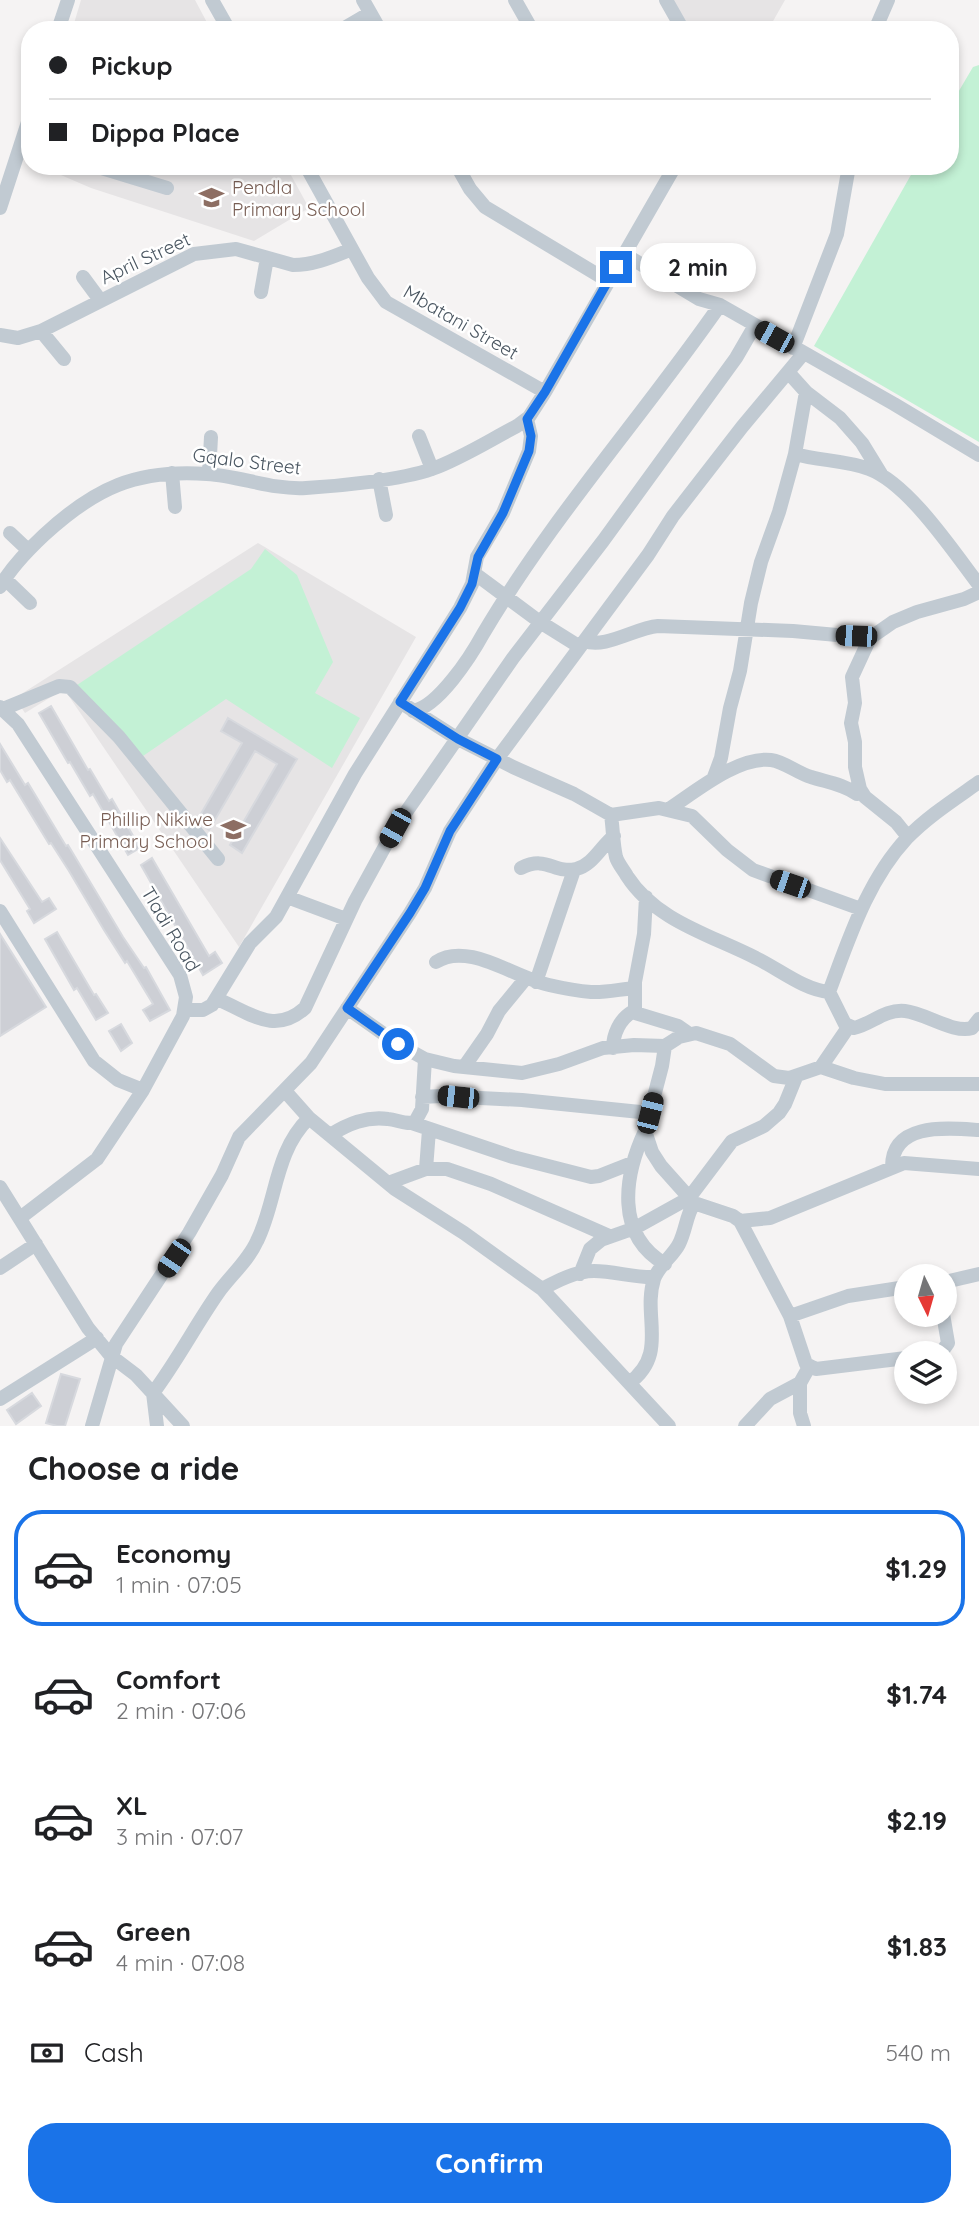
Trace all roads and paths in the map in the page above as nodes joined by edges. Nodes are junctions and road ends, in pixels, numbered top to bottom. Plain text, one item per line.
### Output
1 (68, 0) edge
2 (212, 0) edge
3 (515, 0) edge
4 (666, 0) edge
5 (888, 0) edge
6 (367, 6) edge
7 (61, 21) edge
8 (224, 21) edge
9 (351, 21) edge
10 (527, 21) edge
11 (678, 21) edge
12 (880, 21) edge
13 (21, 144) edge
14 (124, 175) edge
15 (311, 175) edge
16 (462, 175) edge
17 (669, 175) edge
18 (848, 175) edge
19 (167, 188) dead end
20 (0, 208) edge
21 (352, 249) junction
22 (624, 254) junction
23 (267, 258) junction
24 (83, 277) dead end
25 (608, 281) junction
26 (261, 292) dead end
27 (100, 300) junction
28 (720, 306) junction
29 (754, 327) junction
30 (41, 331) junction
31 (0, 335) edge
32 (798, 351) junction
33 (64, 359) dead end
34 (788, 372) junction
35 (545, 392) junction
36 (806, 393) junction
37 (527, 419) junction
38 (419, 436) dead end
39 (211, 437) dead end
40 (795, 454) junction
41 (979, 455) edge
42 (432, 469) junction
43 (172, 473) junction
44 (209, 474) junction
45 (881, 474) junction
46 (379, 479) junction
47 (175, 507) dead end
48 (386, 515) dead end
49 (10, 533) dead end
50 (28, 550) junction
51 (474, 573) junction
52 (2, 583) edge
53 (979, 585) edge
54 (979, 592) edge
55 (506, 595) junction
56 (30, 603) dead end
57 (540, 622) junction
58 (747, 630) junction
59 (870, 638) junction
60 (582, 644) junction
61 (400, 702) junction
62 (2, 708) edge
63 (413, 711) junction
64 (458, 739) junction
65 (497, 759) junction
66 (713, 777) junction
67 (979, 782) edge
68 (857, 794) dead end
69 (669, 809) junction
70 (611, 815) junction
71 (614, 836) junction
72 (908, 836) junction
73 (218, 859) dead end
74 (521, 868) dead end
75 (573, 870) junction
76 (287, 897) junction
77 (646, 897) junction
78 (861, 909) junction
79 (0, 911) edge
80 (346, 919) junction
81 (436, 962) dead end
82 (531, 980) junction
83 (635, 988) junction
84 (829, 992) junction
85 (217, 999) junction
86 (347, 1008) junction
87 (185, 1010) junction
88 (635, 1012) junction
89 (979, 1020) edge
90 (849, 1026) junction
91 (688, 1033) junction
92 (665, 1046) junction
93 (613, 1048) junction
94 (425, 1059) junction
95 (464, 1067) junction
96 (821, 1067) junction
97 (796, 1077) junction
98 (979, 1084) edge
99 (143, 1090) junction
100 (285, 1091) junction
101 (422, 1097) junction
102 (650, 1113) junction
103 (309, 1118) junction
104 (412, 1123) junction
105 (429, 1130) junction
106 (979, 1130) edge
107 (645, 1132) junction
108 (330, 1135) junction
109 (632, 1163) junction
110 (892, 1167) junction
111 (426, 1169) junction
112 (979, 1169) edge
113 (388, 1182) junction
114 (0, 1187) edge
115 (691, 1201) junction
116 (20, 1218) junction
117 (740, 1221) junction
118 (632, 1230) junction
119 (609, 1236) junction
120 (36, 1244) junction
121 (665, 1264) junction
122 (0, 1268) edge
123 (580, 1274) junction
124 (979, 1274) edge
125 (654, 1278) junction
126 (957, 1279) edge
127 (541, 1289) junction
128 (894, 1289) edge
129 (790, 1316) junction
130 (97, 1338) junction
131 (111, 1356) junction
132 (894, 1360) edge
133 (809, 1367) junction
134 (629, 1383) junction
135 (800, 1383) junction
136 (153, 1393) junction
137 (0, 1399) edge
138 (92, 1426) edge
139 (157, 1426) edge
140 (183, 1426) edge
141 (669, 1426) edge
142 (746, 1426) edge
143 (804, 1426) edge

1 - 7 street
2 - 8 street
3 - 10 street
4 - 11 street
5 - 12 street
6 - 9 street
13 - 20 street
14 - 19 street
15 - 21 street, Mbatani Street
16 - 25 street
17 - 22 street, Gqalo Street
18 - 32 street
21 - 23 street, April Street
21 - 35 street, Mbatani Street
22 - 25 street, Gqalo Street
22 - 28 street
23 - 26 street
23 - 27 street, April Street
24 - 27 street
25 - 35 street, Gqalo Street
27 - 30 street, April Street
28 - 29 street
28 - 55 street
29 - 32 street
29 - 57 street
30 - 31 street, April Street
30 - 33 street
32 - 34 street
32 - 41 street
34 - 36 street
34 - 60 street
35 - 37 street, Gqalo Street
36 - 40 street
36 - 45 street
37 - 42 street, Gqalo Street
37 - 51 street
38 - 42 street
39 - 44 street
40 - 45 street
40 - 58 street
42 - 46 street, Gqalo Street
43 - 44 street, Gqalo Street
43 - 47 street
43 - 50 street, Gqalo Street
44 - 46 street, Gqalo Street
45 - 53 street
46 - 48 street
49 - 50 street
50 - 52 street, Gqalo Street
51 - 55 street
51 - 61 street
52 - 56 street
54 - 59 street
55 - 57 street
55 - 63 street
57 - 60 street
57 - 64 street
58 - 59 street
58 - 60 street
58 - 66 street
59 - 72 street
60 - 65 street
61 - 63 street
61 - 76 street
62 - 73 street
62 - 87 street, Tladi Road
63 - 64 street
64 - 65 street
64 - 80 street
65 - 70 street
65 - 86 street
66 - 68 street
66 - 69 street
67 - 72 street
69 - 70 street
69 - 78 street
70 - 71 street
71 - 75 street
71 - 77 street
72 - 78 street
74 - 75 street
75 - 82 street
76 - 80 street
76 - 85 street
77 - 83 street
77 - 84 street
78 - 84 street
79 - 99 street
80 - 85 street
81 - 82 street
82 - 83 street
82 - 95 street
83 - 88 street
84 - 90 street
85 - 87 street
86 - 94 street
86 - 100 street
87 - 99 street
88 - 91 street
88 - 93 street
89 - 90 street
90 - 96 street
91 - 92 street
91 - 97 street
92 - 93 street
92 - 102 street
93 - 95 street
94 - 95 street
94 - 101 street
96 - 97 street
96 - 98 street
97 - 115 street
99 - 116 street
100 - 103 street
100 - 131 street
101 - 102 street
101 - 104 street
102 - 107 street
103 - 108 street
103 - 136 street
104 - 105 street
104 - 108 street
105 - 109 street
105 - 111 street
106 - 110 street
107 - 109 street
107 - 115 street
108 - 113 street
109 - 118 street
110 - 112 street
110 - 117 street
111 - 113 street
111 - 119 street
113 - 127 street
114 - 116 street
115 - 117 street
115 - 118 street
115 - 121 street
116 - 120 street
117 - 129 street
118 - 119 street
118 - 121 street
119 - 123 street
120 - 122 street
120 - 130 street
121 - 125 street
123 - 125 street
123 - 127 street
124 - 126 street
125 - 134 street
127 - 134 street
128 - 129 street
129 - 133 street
130 - 131 street
130 - 137 street
131 - 136 street
131 - 138 street
132 - 133 street
133 - 135 street
134 - 141 street
135 - 142 street
135 - 143 street
136 - 139 street
136 - 140 street

